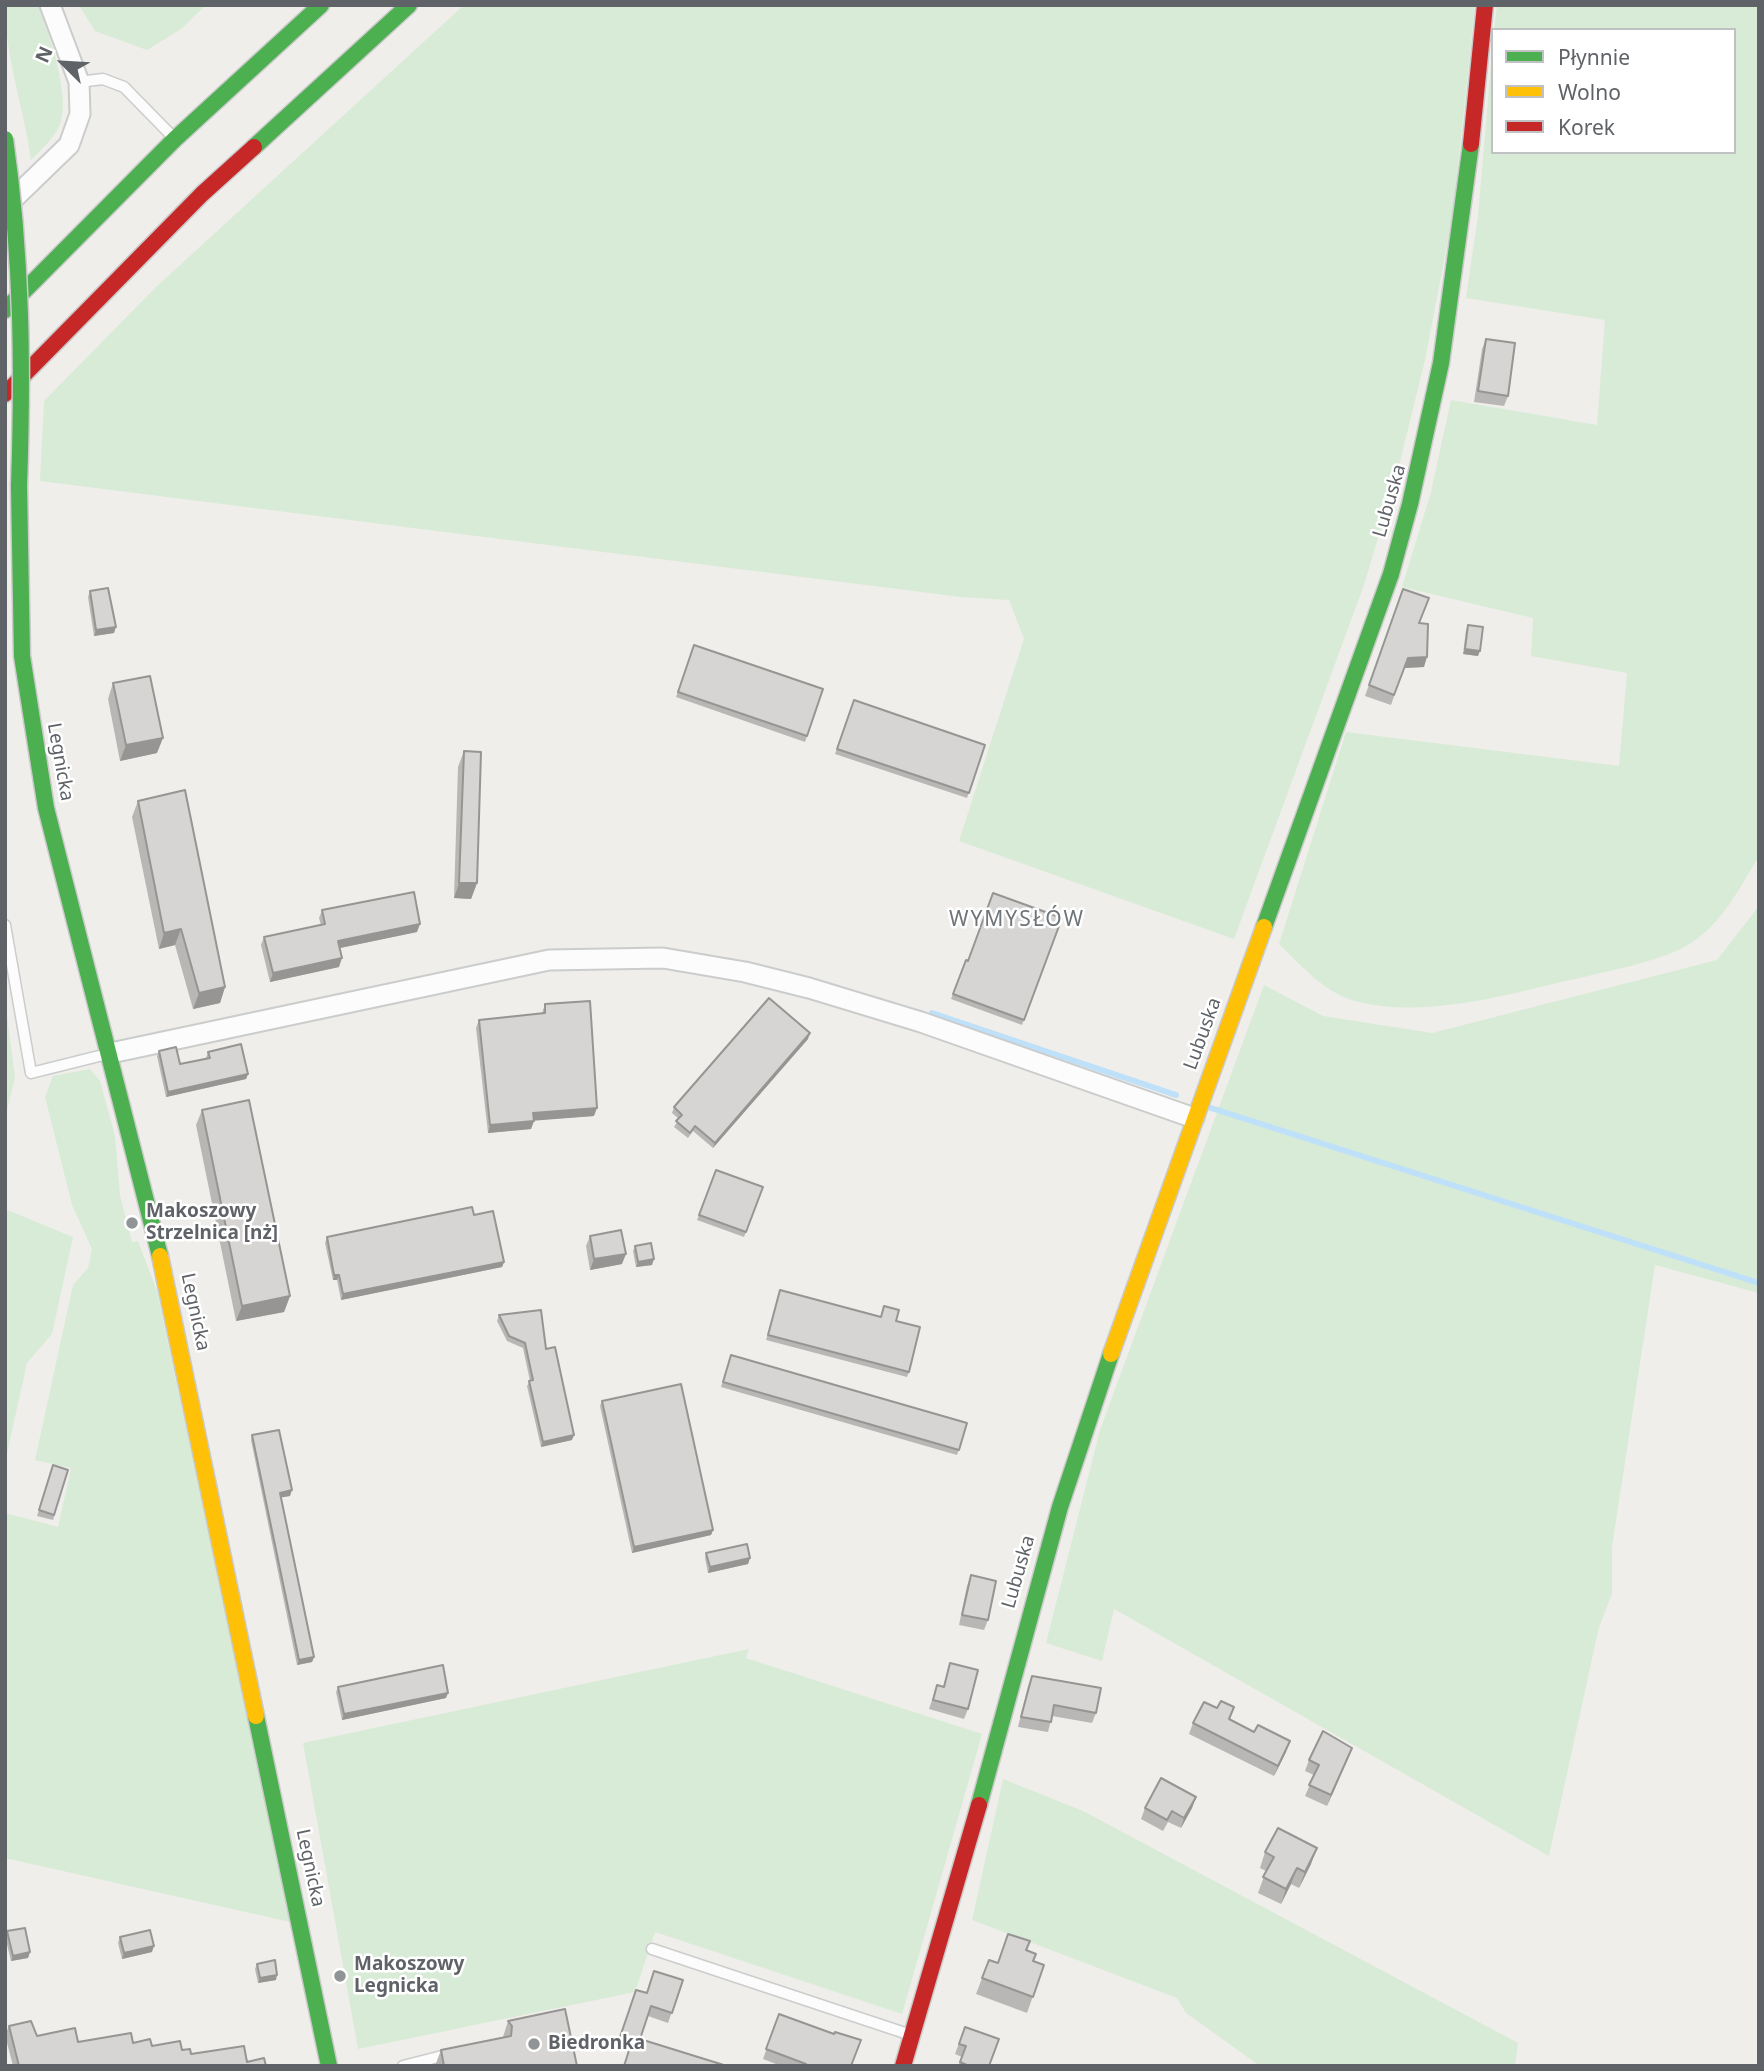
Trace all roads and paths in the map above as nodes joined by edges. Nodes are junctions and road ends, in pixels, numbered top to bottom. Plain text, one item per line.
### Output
1 (50, 5) edge
2 (320, 5) edge
3 (408, 5) edge
4 (1485, 5) edge
5 (79, 82) junction
6 (5, 139) edge
7 (175, 139) junction
8 (5, 206) edge
9 (5, 310) edge
10 (5, 394) edge
11 (5, 925) edge
12 (111, 1053) junction
13 (1194, 1118) junction
14 (652, 1950) dead end
15 (913, 2035) junction
16 (458, 2052) edge
17 (329, 2066) edge
18 (403, 2066) edge
19 (903, 2066) edge

1 - 5 street
2 - 7 main road
3 - 10 main road
4 - 13 main road, Lubuska
5 - 7 lane
5 - 8 street
6 - 12 main road, Legnicka, bridge
7 - 9 main road
11 - 12 lane
12 - 13 street
12 - 17 main road, Legnicka
13 - 15 main road, Lubuska
14 - 15 lane
15 - 19 main road, Lubuska
16 - 18 lane

